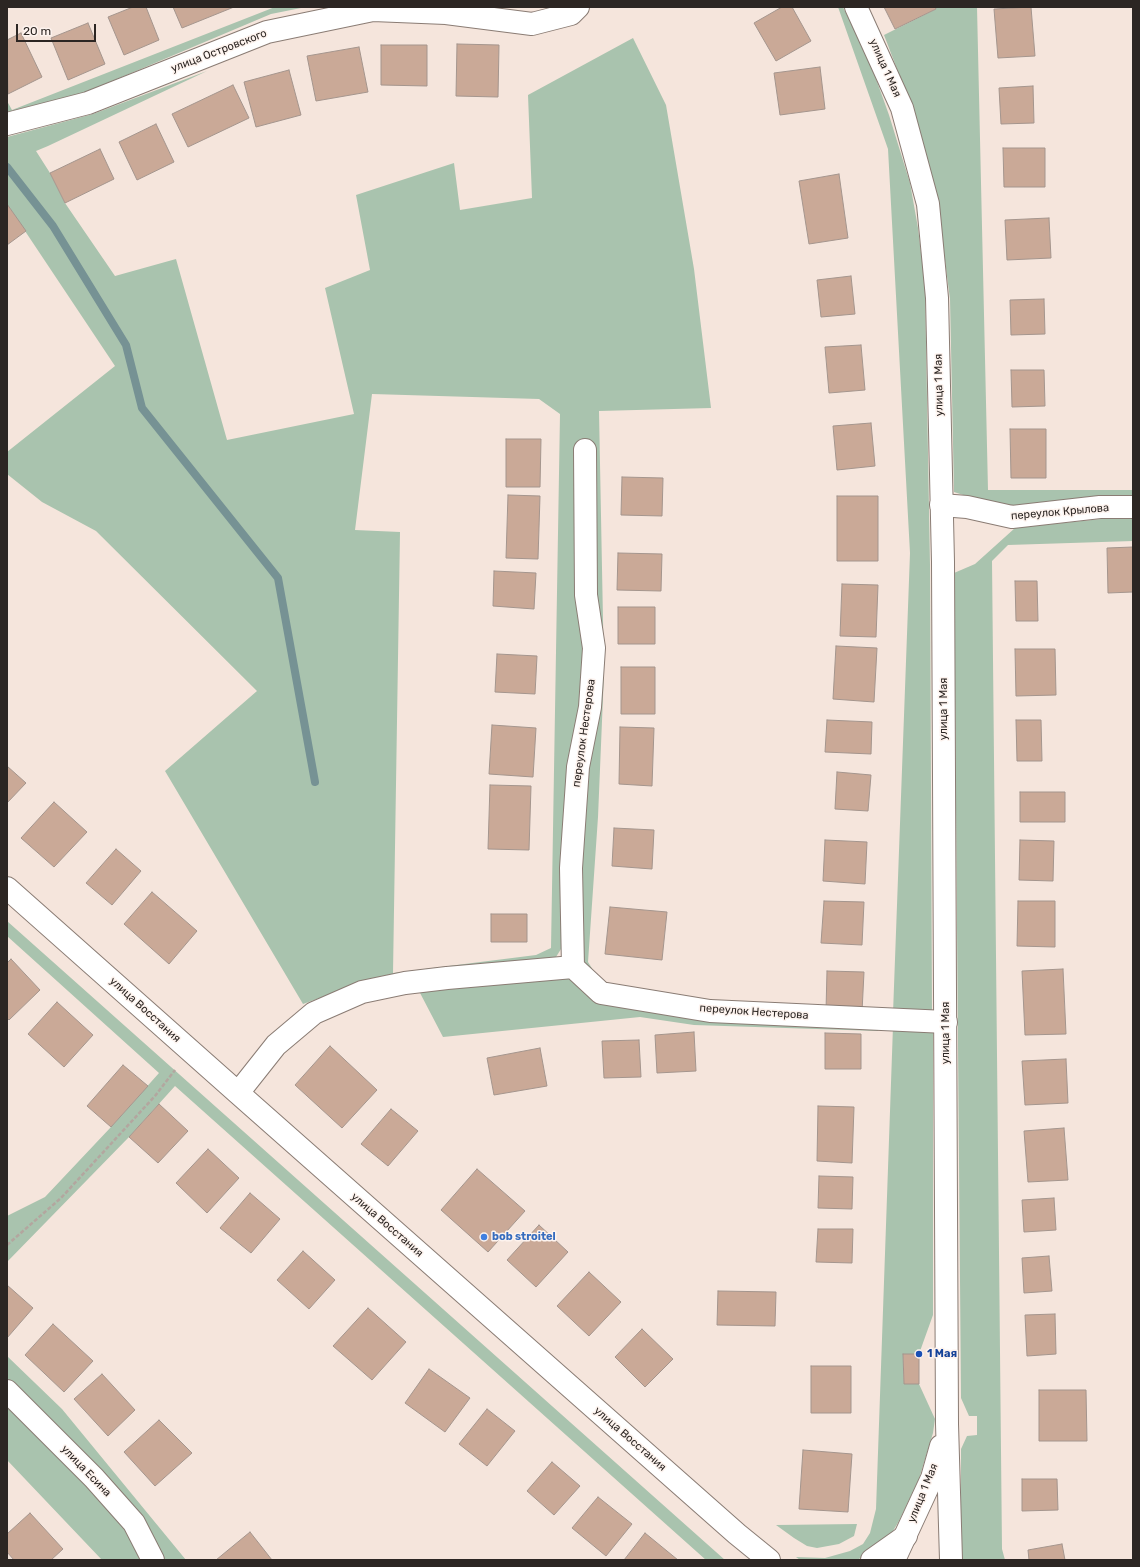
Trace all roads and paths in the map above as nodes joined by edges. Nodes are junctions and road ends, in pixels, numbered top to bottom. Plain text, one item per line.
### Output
1 (578, 7) edge
2 (856, 7) edge
3 (7, 124) edge
4 (585, 450) dead end
5 (941, 505) junction
6 (1133, 508) edge
7 (7, 888) edge
8 (574, 967) junction
9 (946, 1022) junction
10 (179, 1064) dead end
11 (238, 1093) junction
12 (7, 1245) edge
13 (7, 1391) edge
14 (947, 1424) junction
15 (949, 1502) junction
16 (906, 1536) junction
17 (153, 1560) edge
18 (769, 1560) edge
19 (872, 1560) edge
20 (894, 1560) edge
21 (941, 1560) edge
22 (950, 1560) edge

1 - 3 street, улица Островского
2 - 5 street, улица 1 Мая
4 - 8 street, переулок Нестерова
5 - 6 street, переулок Крылова
5 - 9 street, улица 1 Мая
7 - 11 street, улица Восстания
8 - 9 street, переулок Нестерова
8 - 11 street
9 - 14 street, улица 1 Мая
10 - 12 path
11 - 18 street, улица Восстания
13 - 17 street, улица Есина
14 - 15 street, улица 1 Мая
14 - 16 street, улица 1 Мая
15 - 21 street
15 - 22 street, улица 1 Мая
16 - 19 street
16 - 20 street, улица 1 Мая

